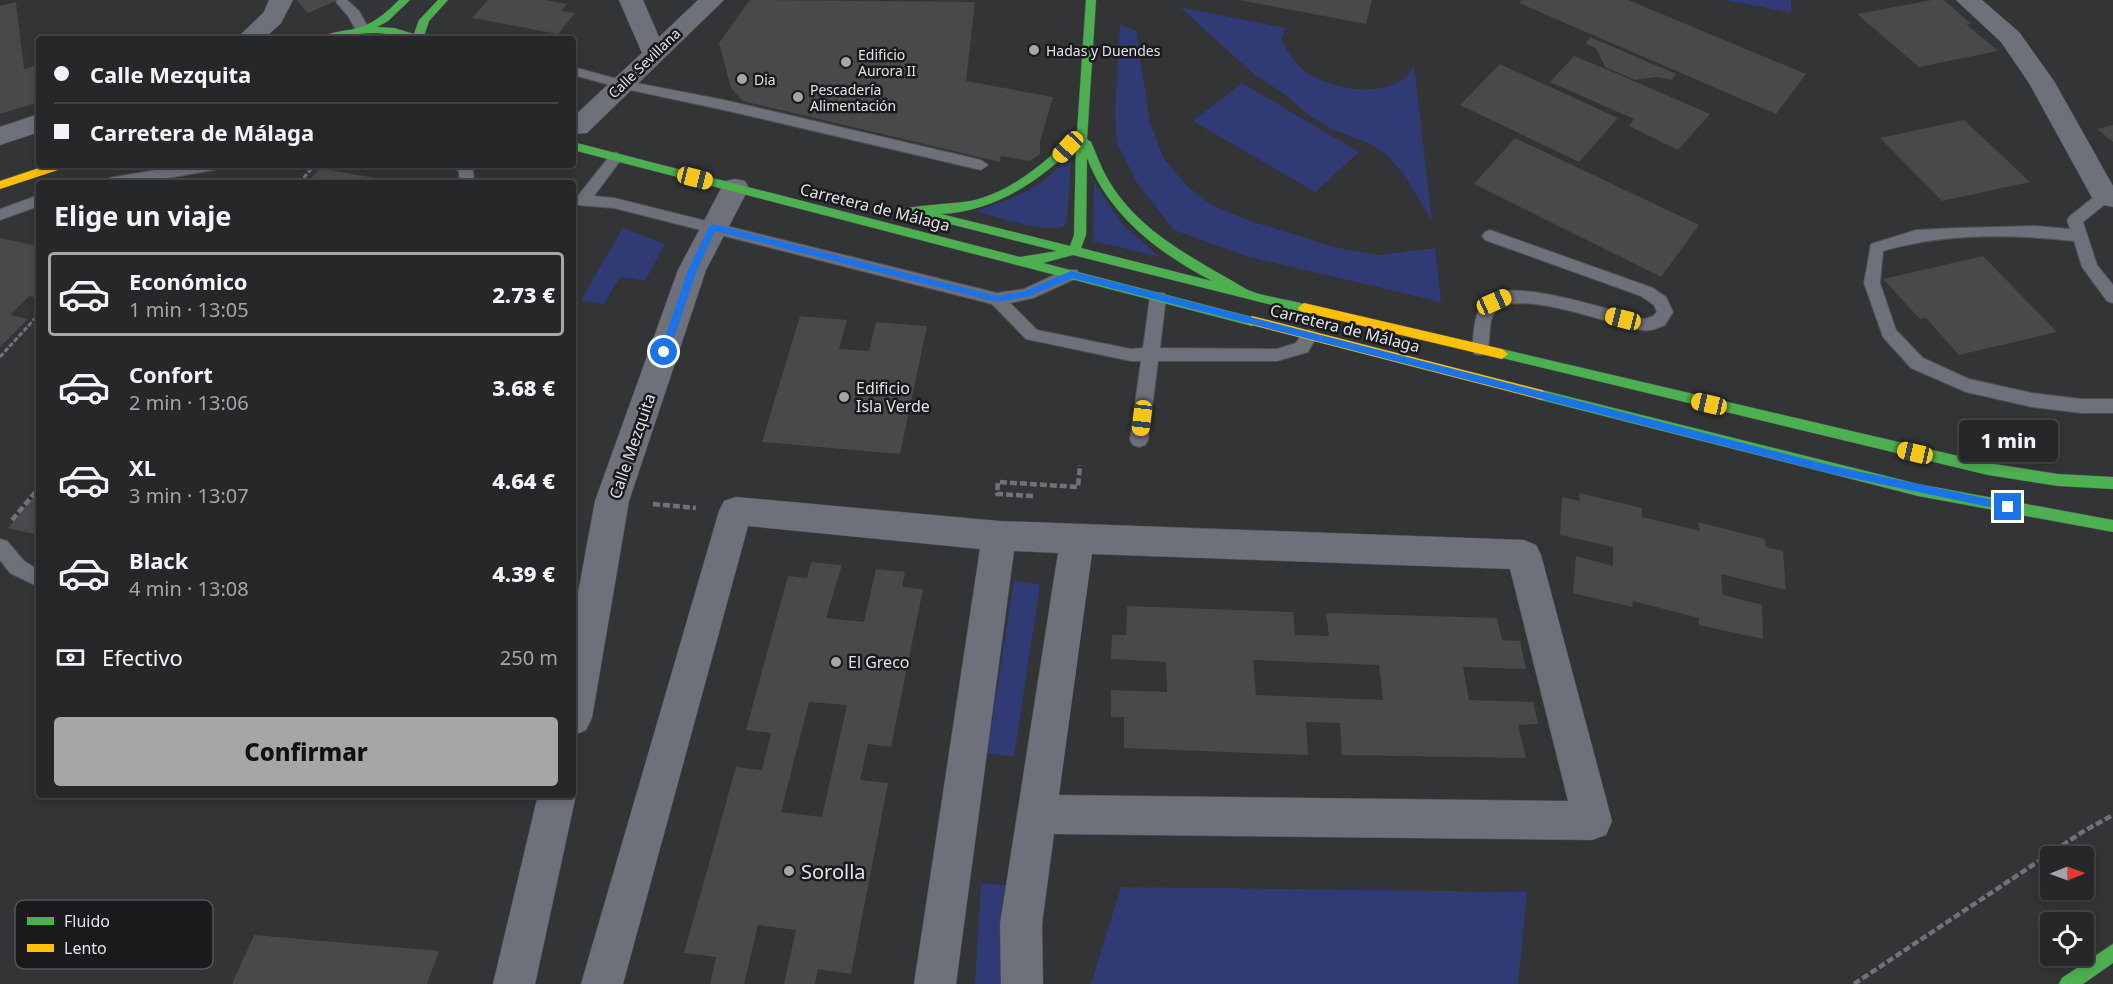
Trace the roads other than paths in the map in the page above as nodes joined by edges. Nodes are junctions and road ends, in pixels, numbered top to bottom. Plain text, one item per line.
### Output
1 (281, 0) edge
2 (405, 0) edge
3 (443, 0) edge
4 (631, 0) edge
5 (712, 0) edge
6 (1091, 0) edge
7 (1968, 0) edge
8 (342, 2) dead end
9 (365, 29) junction
10 (252, 36) edge
11 (338, 36) edge
12 (411, 36) edge
13 (419, 36) edge
14 (654, 53) junction
15 (576, 72) edge
16 (621, 84) junction
17 (36, 124) edge
18 (578, 132) edge
19 (1082, 132) junction
20 (0, 136) edge
21 (616, 157) junction
22 (981, 165) dead end
23 (51, 168) edge
24 (196, 168) edge
25 (126, 180) edge
26 (0, 185) edge
27 (735, 188) junction
28 (2109, 196) edge
29 (36, 201) edge
30 (0, 215) edge
31 (713, 227) junction
32 (1490, 236) dead end
33 (2080, 236) junction
34 (1074, 250) junction
35 (1020, 261) junction
36 (1071, 274) junction
37 (1158, 297) junction
38 (1259, 297) junction
39 (2113, 297) edge
40 (997, 299) junction
41 (1309, 336) junction
42 (1480, 349) junction
43 (1150, 354) junction
44 (2113, 406) edge
45 (1139, 440) dead end
46 (2113, 483) edge
47 (2113, 526) edge
48 (999, 536) junction
49 (1077, 540) junction
50 (0, 547) edge
51 (36, 577) edge
52 (576, 701) edge
53 (556, 798) edge
54 (1038, 814) junction
55 (2113, 953) edge
56 (514, 984) edge
57 (602, 984) edge
58 (935, 984) edge
59 (1022, 984) edge
60 (2068, 984) edge

1 - 10 street
2 - 9 main road
3 - 13 main road
4 - 14 street
5 - 14 street, Calle Sevillana
6 - 19 main road
7 - 28 street
8 - 9 lane
9 - 11 main road
9 - 12 main road
14 - 16 street, Calle Sevillana
15 - 16 lane
16 - 18 street, Calle Sevillana
16 - 22 lane
17 - 20 street
18 - 21 main road, Carretera de Málaga
19 - 34 main road
19 - 34 main road, Carretera de Málaga
19 - 38 main road
21 - 27 main road, Carretera de Málaga
21 - 31 lane
23 - 26 main road
24 - 25 lane
27 - 31 street, Calle Mezquita
27 - 35 main road, Carretera de Málaga
28 - 33 lane
29 - 30 lane
31 - 40 lane
31 - 52 street, Calle Mezquita
32 - 42 lane
33 - 39 lane
33 - 44 lane
34 - 35 main road
34 - 38 main road, Carretera de Málaga
35 - 36 main road, Carretera de Málaga
36 - 37 main road, Carretera de Málaga
36 - 40 lane
37 - 41 main road, Carretera de Málaga
37 - 43 lane
38 - 42 main road, Carretera de Málaga
40 - 43 lane
41 - 43 lane
41 - 47 main road, Carretera de Málaga
42 - 46 main road, Carretera de Málaga
43 - 45 lane
48 - 49 street
48 - 57 street
48 - 58 street
49 - 54 street
49 - 54 street
50 - 51 lane
53 - 56 street
54 - 59 street
55 - 60 main road

